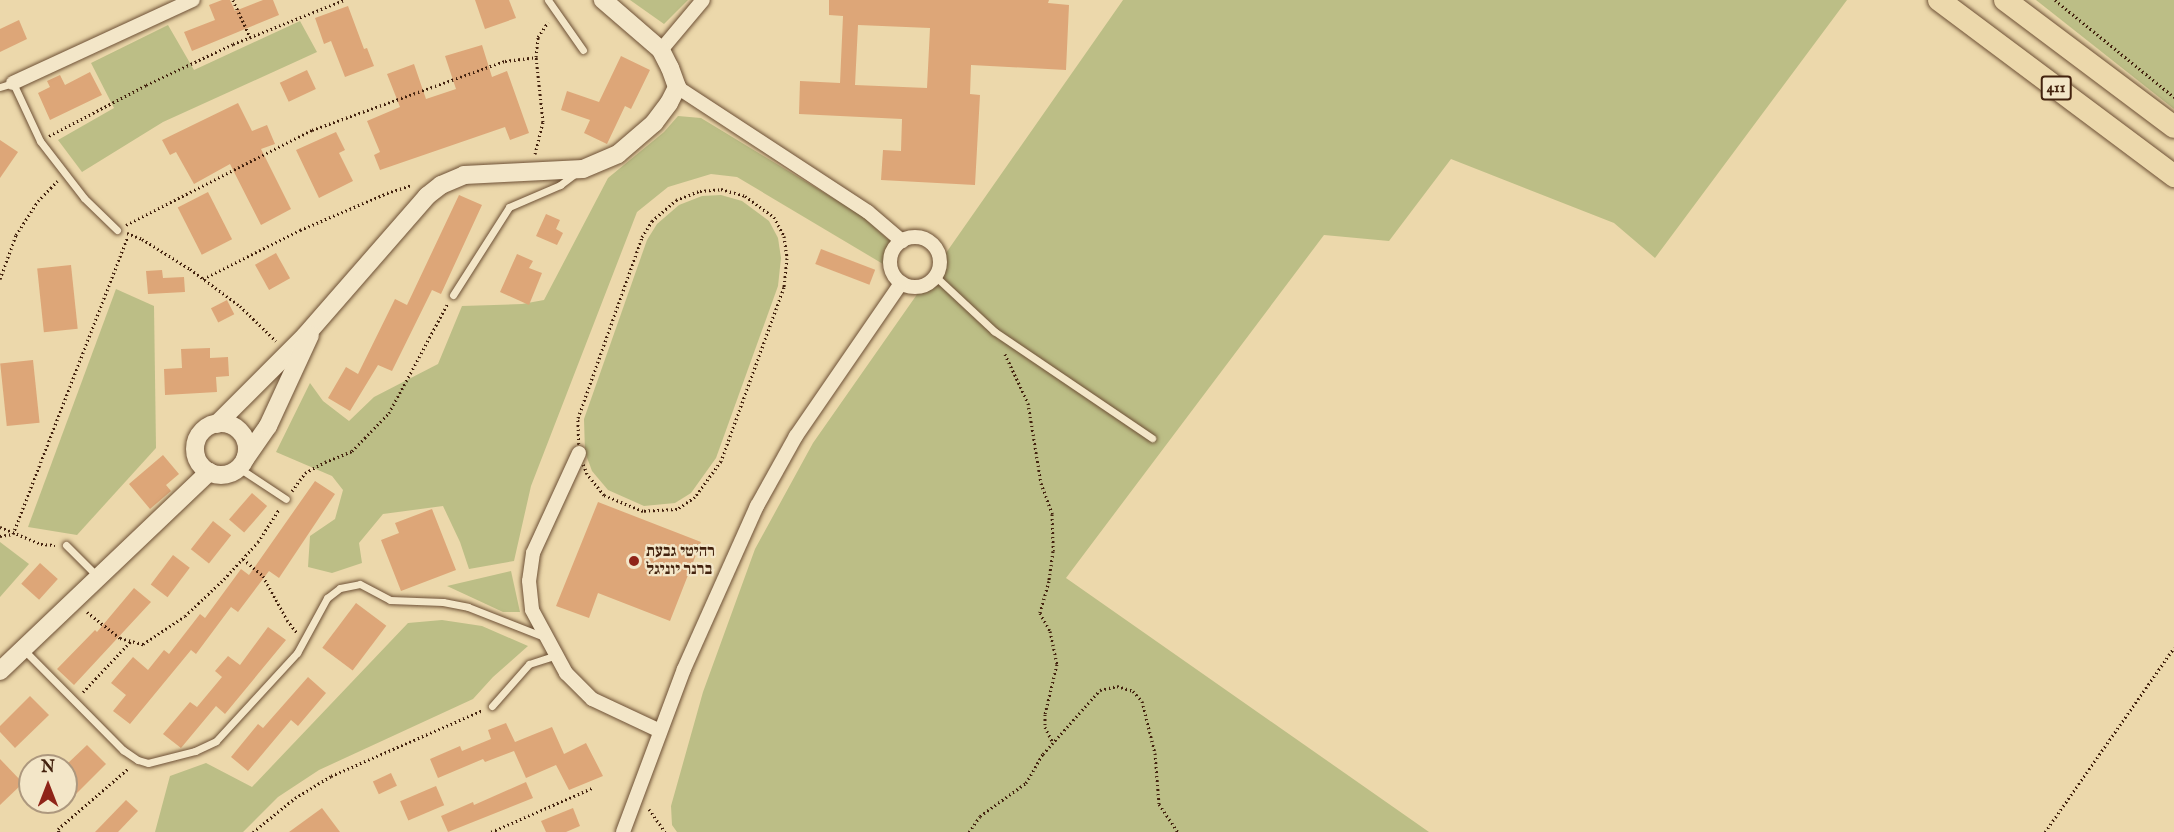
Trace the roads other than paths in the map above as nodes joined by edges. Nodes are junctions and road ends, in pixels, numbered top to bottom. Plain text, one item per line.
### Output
1 (193, 0) edge
2 (548, 0) edge
3 (603, 0) edge
4 (703, 0) edge
5 (1938, 0) edge
6 (2005, 0) edge
7 (583, 50) dead end
8 (661, 50) junction
9 (7, 85) edge
10 (677, 87) junction
11 (2174, 127) edge
12 (583, 169) junction
13 (2174, 176) edge
14 (117, 230) road end
15 (902, 240) junction
16 (936, 276) junction
17 (901, 283) junction
18 (453, 295) dead end
19 (314, 326) junction
20 (217, 424) junction
21 (1152, 438) dead end
22 (579, 453) road end
23 (241, 464) junction
24 (209, 472) junction
25 (286, 499) dead end
26 (66, 545) road end
27 (99, 578) junction
28 (547, 638) junction
29 (24, 650) junction
30 (556, 655) junction
31 (0, 671) edge
32 (492, 706) road end
33 (660, 730) junction
34 (623, 832) edge

1 - 9 street
2 - 7 lane
3 - 8 street
4 - 8 street
5 - 13 main road, 411
6 - 11 main road, 411
8 - 10 street
9 - 14 lane
10 - 12 street
10 - 15 street
12 - 18 lane
12 - 19 street
15 - 16 street
15 - 17 street
16 - 17 street
16 - 21 lane
17 - 33 street
19 - 20 street
19 - 23 street
20 - 23 street
20 - 24 street
22 - 28 street
23 - 24 street
23 - 25 lane
24 - 27 street
26 - 27 lane
27 - 29 street
28 - 29 lane
28 - 30 street
29 - 31 street
30 - 32 lane
30 - 33 street
33 - 34 street

